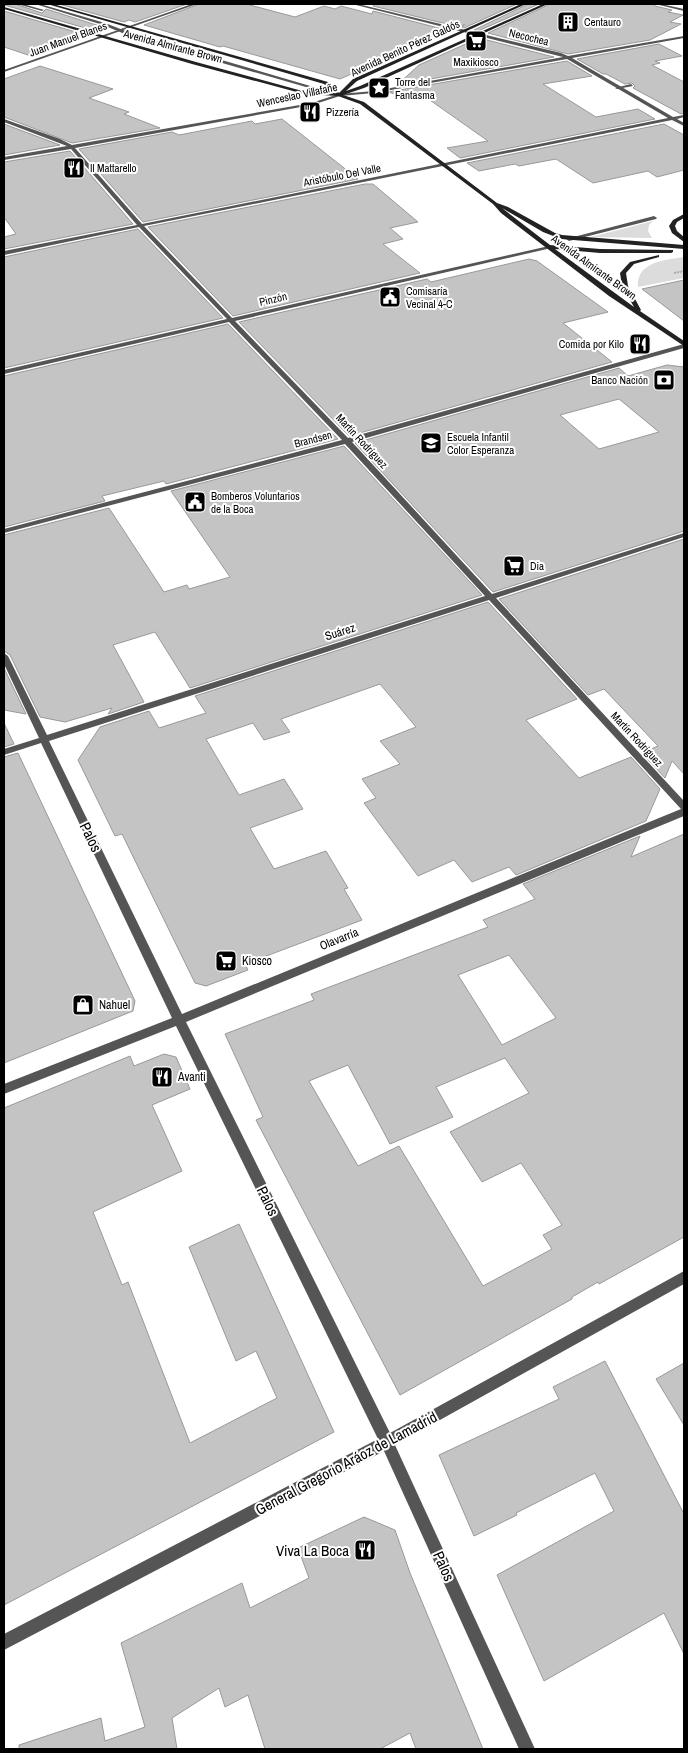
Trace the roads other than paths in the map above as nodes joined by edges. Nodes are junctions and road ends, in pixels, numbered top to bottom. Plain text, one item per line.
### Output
1 (19, 4) edge
2 (37, 4) edge
3 (49, 4) edge
4 (195, 4) edge
5 (354, 4) edge
6 (524, 4) edge
7 (546, 4) edge
8 (657, 4) edge
9 (4, 8) edge
10 (684, 10) edge
11 (129, 27) junction
12 (119, 30) junction
13 (463, 31) junction
14 (113, 32) junction
15 (476, 34) junction
16 (101, 36) junction
17 (684, 37) edge
18 (570, 59) junction
19 (4, 71) edge
20 (230, 72) junction
21 (631, 85) dead end
22 (617, 88) junction
23 (339, 95) junction
24 (684, 116) edge
25 (673, 119) junction
26 (4, 120) edge
27 (684, 125) edge
28 (72, 148) junction
29 (4, 159) edge
30 (442, 165) junction
31 (495, 203) junction
32 (684, 216) edge
33 (654, 218) dead end
34 (141, 226) junction
35 (569, 238) junction
36 (684, 240) edge
37 (547, 247) junction
38 (684, 249) edge
39 (4, 253) edge
40 (640, 313) junction
41 (231, 320) junction
42 (684, 345) edge
43 (4, 372) edge
44 (347, 441) junction
45 (4, 531) edge
46 (684, 535) edge
47 (490, 596) junction
48 (4, 656) edge
49 (45, 740) junction
50 (4, 752) edge
51 (684, 807) edge
52 (684, 812) edge
53 (179, 1020) junction
54 (4, 1089) edge
55 (684, 1277) edge
56 (387, 1442) junction
57 (4, 1642) edge
58 (527, 1749) edge

1 - 14 street
2 - 12 street
3 - 11 main road, Avenida Almirante Brown
4 - 11 street, Juan Manuel Blanes
5 - 13 street, Necochea
6 - 13 main road, Avenida Benito Pérez Galdós
7 - 15 main road, Avenida Benito Pérez Galdós
8 - 10 street
9 - 16 main road, Avenida Almirante Brown
11 - 12 street, Juan Manuel Blanes
11 - 23 main road, Avenida Almirante Brown
12 - 14 street, Juan Manuel Blanes
12 - 23 street
13 - 15 street, Necochea
13 - 23 main road, Avenida Benito Pérez Galdós
14 - 16 street, Juan Manuel Blanes
14 - 20 street
15 - 18 street, Necochea
15 - 23 main road, Avenida Benito Pérez Galdós
16 - 19 street, Juan Manuel Blanes
16 - 20 main road, Avenida Almirante Brown
17 - 18 street, Wenceslao Villafañe
18 - 22 street, Necochea
18 - 23 street, Wenceslao Villafañe
20 - 23 main road, Avenida Almirante Brown
21 - 22 street
22 - 25 street, Necochea
23 - 28 street, Wenceslao Villafañe
23 - 30 main road, Avenida Almirante Brown
24 - 25 street, Aristóbulo Del Valle
25 - 27 street, Necochea
25 - 30 street, Aristóbulo Del Valle
26 - 28 street, Martín Rodríguez
28 - 29 street, Wenceslao Villafañe
28 - 34 street, Martín Rodríguez
30 - 31 main road, Avenida Almirante Brown
30 - 34 street, Aristóbulo Del Valle
31 - 35 main road, Avenida Almirante Brown
31 - 37 main road, Avenida Almirante Brown
32 - 36 main road
33 - 35 street
34 - 39 street, Aristóbulo Del Valle
34 - 41 street, Martín Rodríguez
35 - 38 main road, Avenida Almirante Brown
37 - 38 main road
37 - 40 main road, Avenida Almirante Brown
37 - 41 street, Pinzón
38 - 40 main road
40 - 42 main road, Avenida Almirante Brown
41 - 43 street, Pinzón
41 - 44 street, Martín Rodríguez
42 - 44 street, Brandsen
44 - 45 street, Brandsen
44 - 47 street, Martín Rodríguez
46 - 47 street, Suárez
47 - 49 street, Suárez
47 - 51 street, Martín Rodríguez
48 - 49 street, Palos
49 - 50 street, Suárez
49 - 53 street, Palos
52 - 53 street, Olavarría
53 - 54 street, Olavarría
53 - 56 street, Palos
55 - 56 street, General Gregorio Aráoz de Lamadrid
56 - 57 street, General Gregorio Aráoz de Lamadrid
56 - 58 street, Palos

